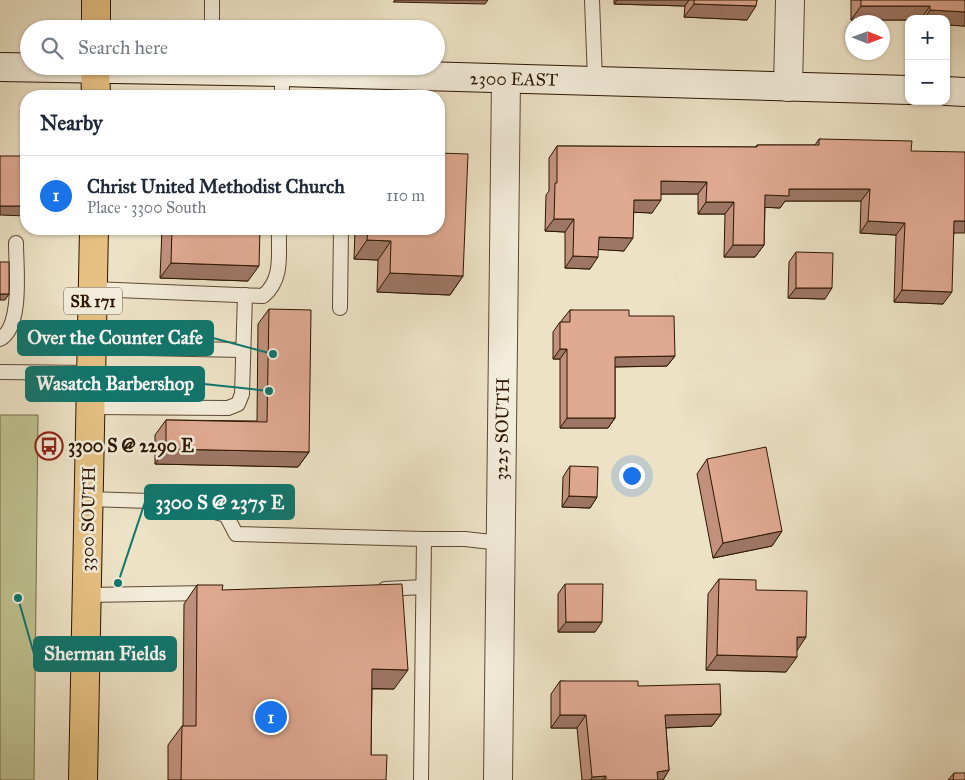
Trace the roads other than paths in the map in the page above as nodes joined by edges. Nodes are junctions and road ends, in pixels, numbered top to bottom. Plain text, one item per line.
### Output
1 (96, 0) edge
2 (212, 0) edge
3 (592, 0) edge
4 (790, 0) edge
5 (96, 20) edge
6 (212, 20) edge
7 (0, 67) edge
8 (20, 67) edge
9 (95, 75) edge
10 (242, 75) edge
11 (506, 78) junction
12 (595, 80) junction
13 (282, 84) edge
14 (788, 87) junction
15 (96, 90) edge
16 (905, 90) edge
17 (950, 91) edge
18 (965, 92) edge
19 (94, 235) edge
20 (279, 235) edge
21 (341, 235) edge
22 (16, 243) dead end
23 (93, 289) junction
24 (245, 295) junction
25 (340, 308) dead end
26 (0, 339) edge
27 (244, 350) junction
28 (91, 360) junction
29 (0, 372) edge
30 (90, 407) junction
31 (89, 499) junction
32 (424, 539) junction
33 (500, 543) junction
34 (423, 587) junction
35 (368, 589) edge
36 (218, 592) edge
37 (87, 595) junction
38 (83, 780) edge
39 (421, 780) edge
40 (498, 780) edge

1 - 5 main road
2 - 6 lane
3 - 12 lane
4 - 14 main road
7 - 8 main road, 2300 EAST
9 - 15 main road
10 - 13 main road, 2300 EAST
11 - 12 main road, 2300 EAST
11 - 13 main road, 2300 EAST
11 - 33 main road, 3225 SOUTH
12 - 14 main road, 2300 EAST
14 - 16 main road, 2300 EAST
17 - 18 main road
19 - 23 main road, 3300 SOUTH / SR 171
20 - 24 lane
21 - 25 lane
22 - 26 lane
23 - 24 lane
23 - 28 main road, 3300 SOUTH / SR 171
24 - 27 lane
27 - 28 lane
27 - 30 lane
28 - 29 lane
28 - 30 main road, 3300 SOUTH / SR 171
30 - 31 main road, 3300 SOUTH / SR 171
31 - 32 lane
31 - 37 main road, 3300 SOUTH / SR 171
32 - 33 lane
32 - 34 lane
33 - 40 main road, 3225 SOUTH
34 - 35 lane
34 - 39 lane
36 - 37 lane
37 - 38 main road, 3300 SOUTH / SR 171

